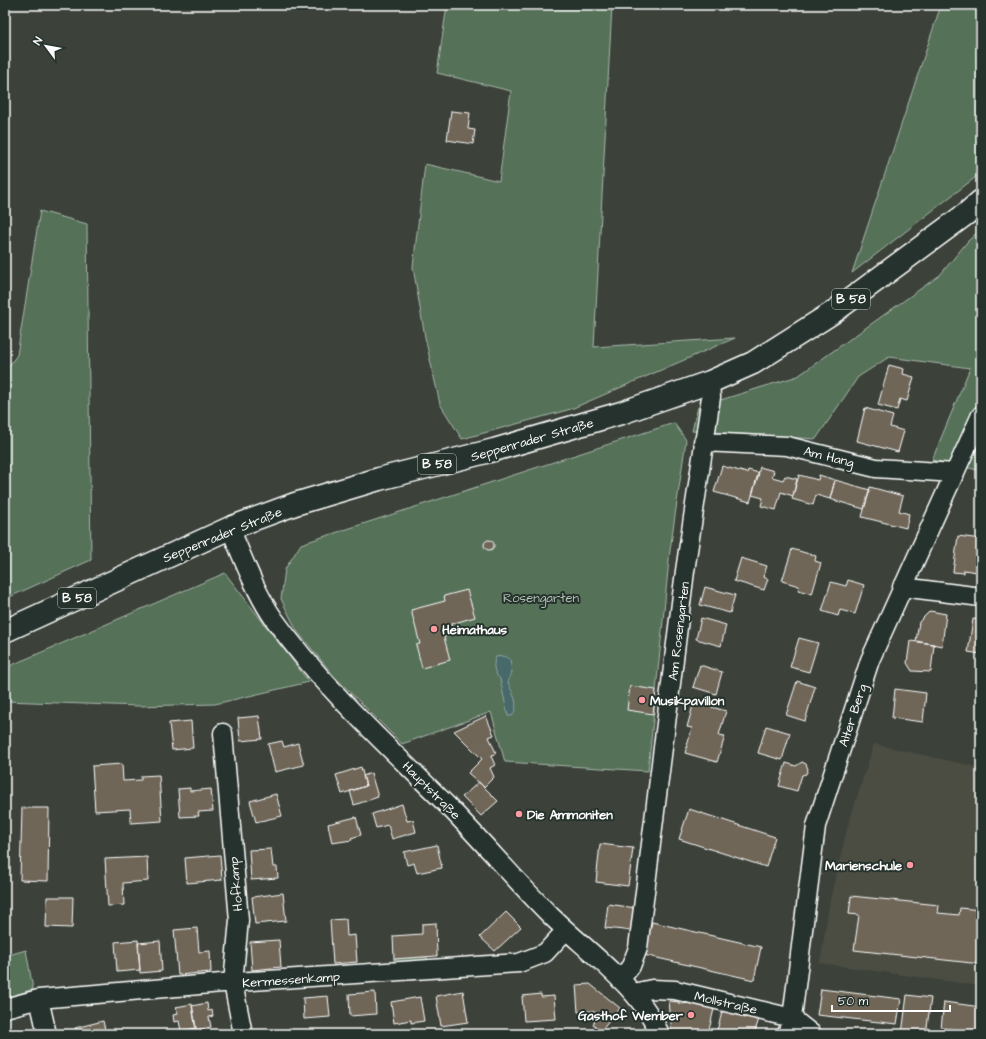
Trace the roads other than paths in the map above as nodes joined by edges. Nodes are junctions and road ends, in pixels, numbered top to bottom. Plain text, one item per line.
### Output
1 (981, 201) edge
2 (711, 389) junction
3 (981, 415) edge
4 (703, 442) junction
5 (955, 473) junction
6 (230, 528) junction
7 (902, 587) junction
8 (981, 597) edge
9 (5, 631) edge
10 (223, 733) dead end
11 (566, 930) junction
12 (620, 980) junction
13 (233, 983) junction
14 (634, 994) junction
15 (39, 999) junction
16 (5, 1008) edge
17 (790, 1026) edge
18 (47, 1034) edge
19 (242, 1034) edge
20 (660, 1034) edge
21 (812, 1034) edge

1 - 2 main road, Seppenrader Straße / B 58
2 - 4 street, Am Rosengarten
2 - 6 main road, Seppenrader Straße / B 58
3 - 5 street, Alter Berg
4 - 5 street, Am Hang
4 - 12 street, Am Rosengarten
5 - 7 street, Alter Berg
6 - 9 main road, Seppenrader Straße / B 58
6 - 11 street, Hauptstraße
7 - 8 street
7 - 17 street, Alter Berg
10 - 13 street, Hofkamp
11 - 12 street, Hauptstraße
11 - 13 street, Kermessenkamp
12 - 14 street, Hauptstraße
13 - 15 street, Kermessenkamp
13 - 19 street, Hofkamp
14 - 17 street, Mollstraße
14 - 20 street, Hauptstraße
15 - 16 street, Kermessenkamp
15 - 18 street
17 - 21 street, Mollstraße

